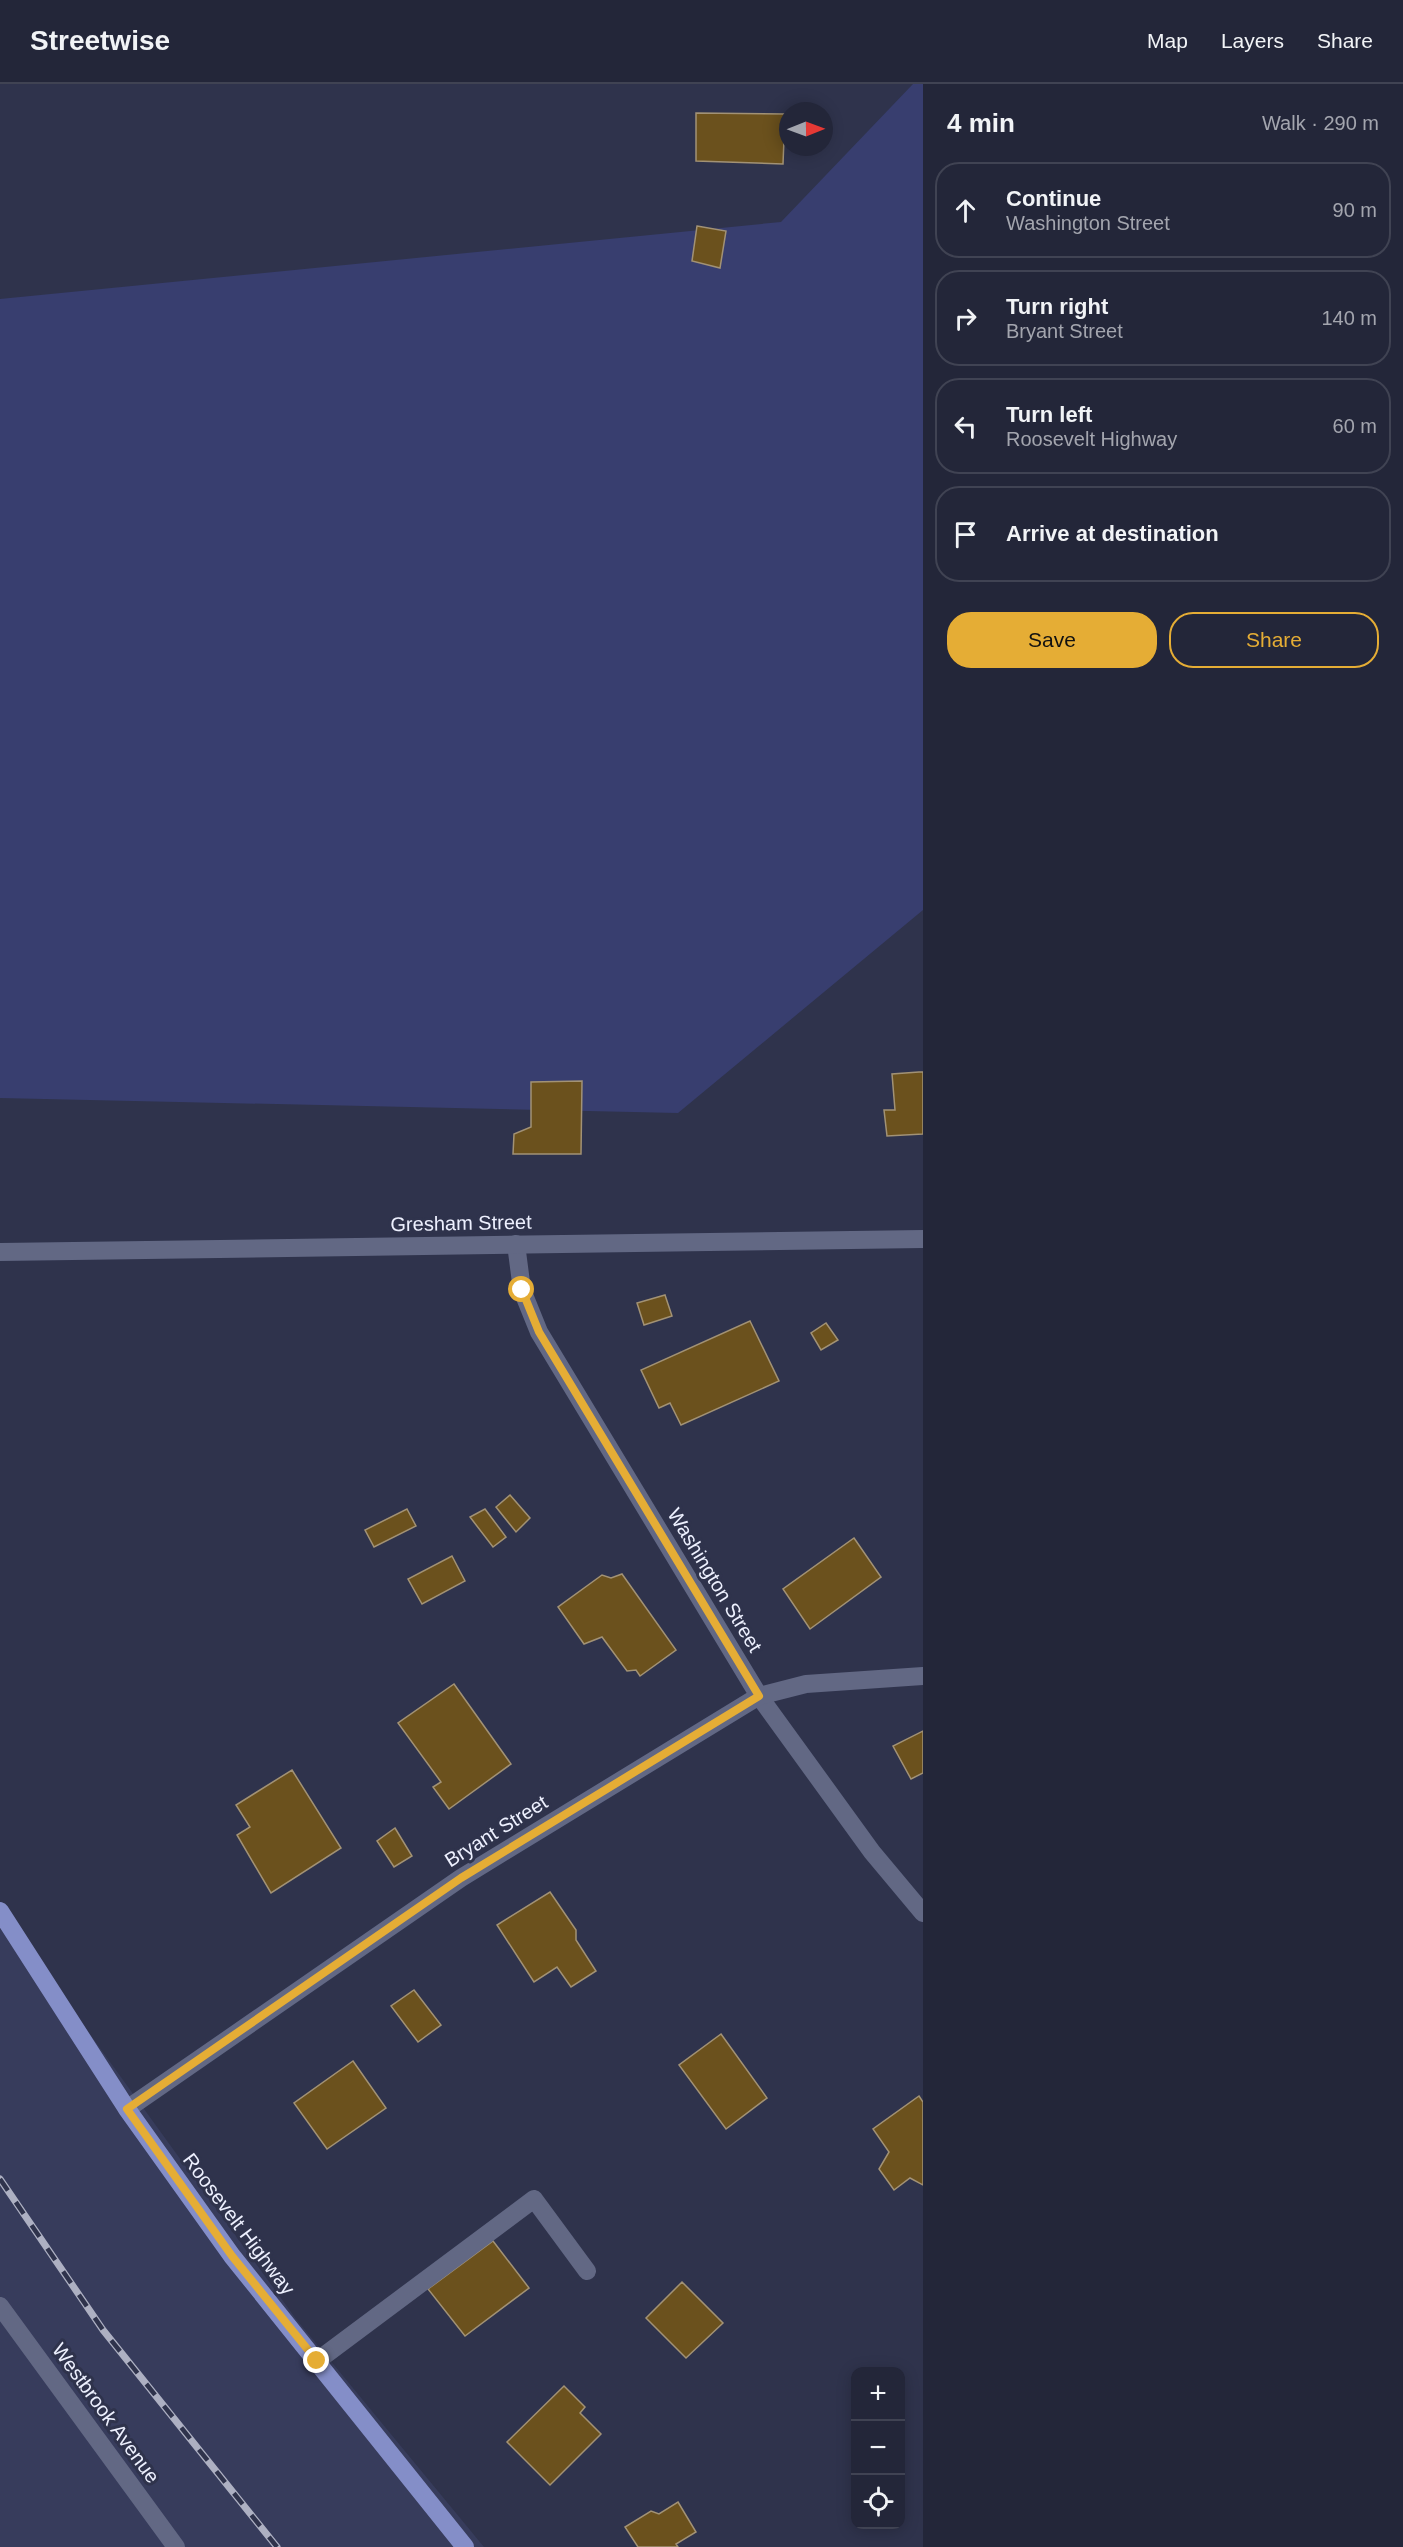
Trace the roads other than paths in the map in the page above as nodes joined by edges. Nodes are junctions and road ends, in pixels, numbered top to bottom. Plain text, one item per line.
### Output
1 (923, 1239) edge
2 (516, 1244) junction
3 (0, 1252) edge
4 (923, 1676) edge
5 (759, 1696) junction
6 (0, 1911) edge
7 (923, 1913) edge
8 (127, 2109) junction
9 (587, 2271) dead end
10 (0, 2306) edge
11 (317, 2361) junction
12 (176, 2547) edge
13 (465, 2547) edge

1 - 2 street, Gresham Street
2 - 3 street, Gresham Street
2 - 5 street, Washington Street
4 - 5 street, Bryant Street
5 - 7 street, Washington Street
5 - 8 street, Bryant Street
6 - 8 main road, Roosevelt Highway
8 - 11 main road, Roosevelt Highway
9 - 11 street
10 - 12 street, Westbrook Avenue
11 - 13 main road, Roosevelt Highway

